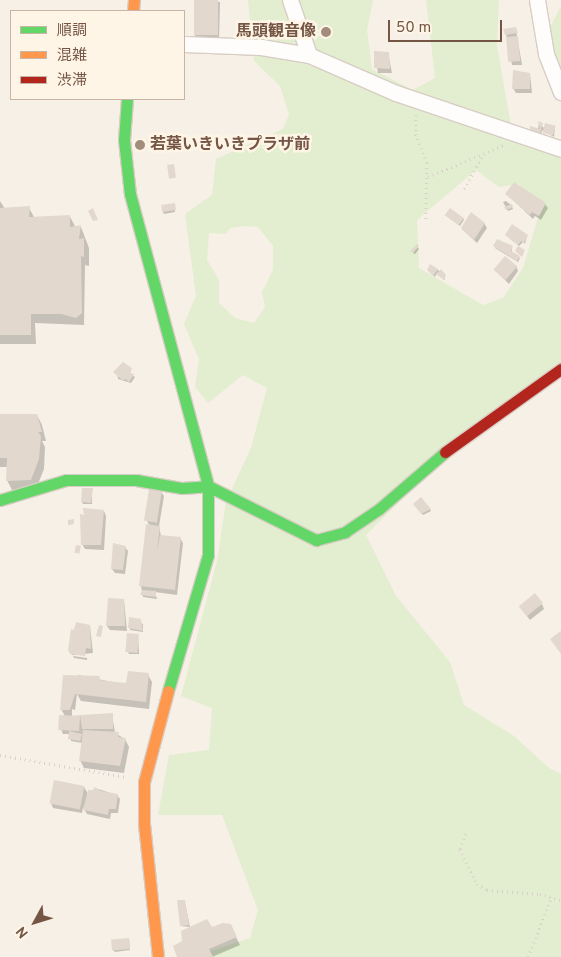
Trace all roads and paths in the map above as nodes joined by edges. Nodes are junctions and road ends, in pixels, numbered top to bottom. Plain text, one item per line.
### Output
1 (290, 0) edge
2 (537, 0) edge
3 (185, 44) edge
4 (309, 55) junction
5 (561, 92) edge
6 (417, 99) junction
7 (127, 100) edge
8 (524, 137) junction
9 (561, 149) edge
10 (484, 154) junction
11 (428, 176) junction
12 (464, 189) dead end
13 (426, 220) dead end
14 (561, 369) edge
15 (208, 486) junction
16 (0, 500) edge
17 (0, 755) edge
18 (144, 782) junction
19 (466, 834) dead end
20 (551, 898) junction
21 (561, 900) edge
22 (158, 957) edge
23 (528, 957) edge

1 - 4 street
2 - 5 street
3 - 4 street
4 - 6 street
6 - 8 street
6 - 11 path
7 - 15 street
8 - 9 street
8 - 10 path
10 - 11 path
10 - 12 path
11 - 13 path
14 - 15 street
15 - 16 street
15 - 18 street
17 - 18 path
18 - 22 street
19 - 20 path
20 - 21 path
20 - 23 path

